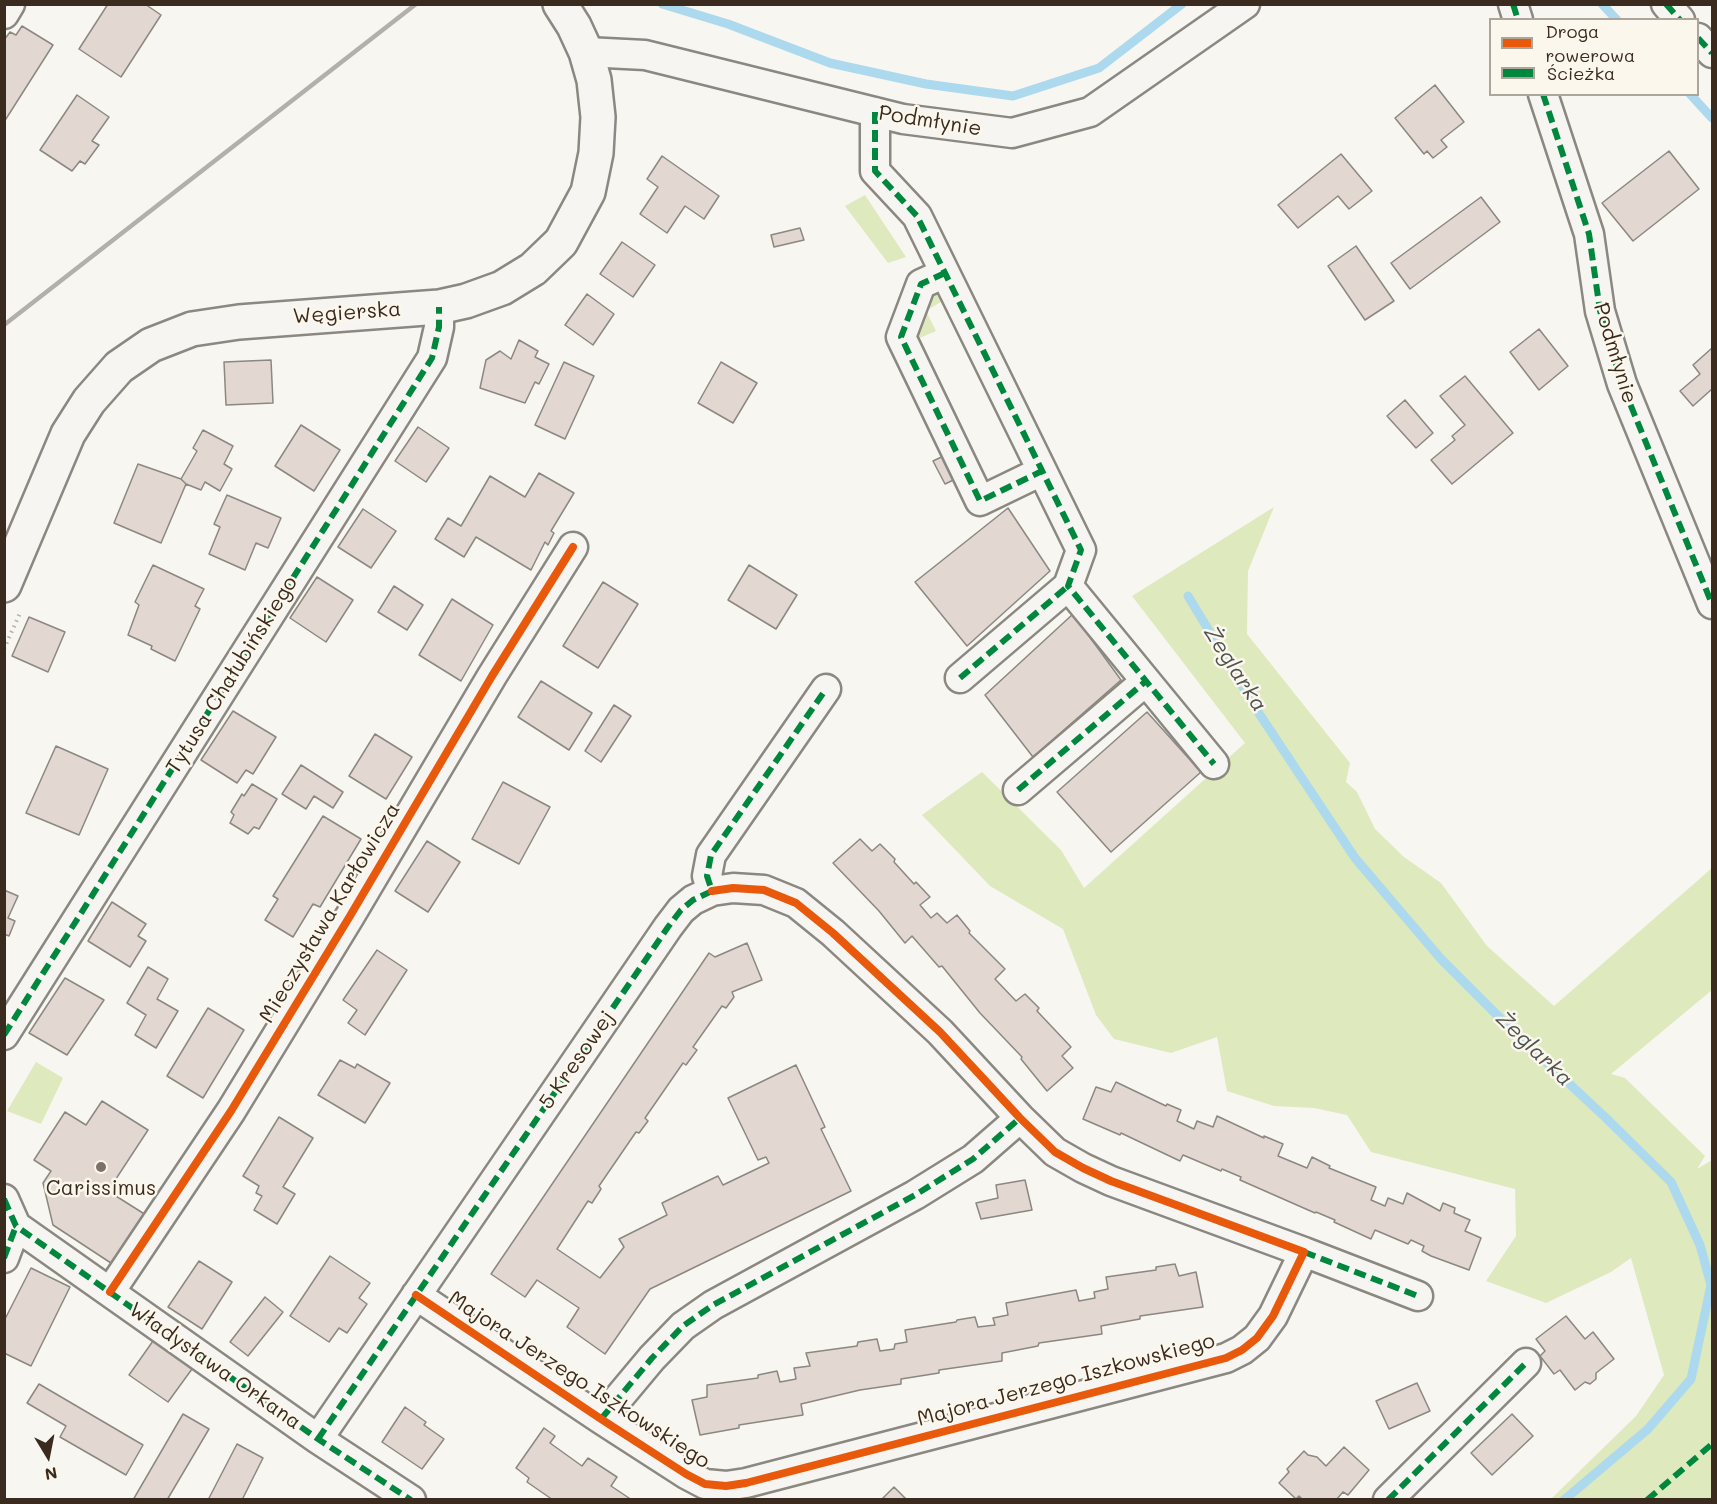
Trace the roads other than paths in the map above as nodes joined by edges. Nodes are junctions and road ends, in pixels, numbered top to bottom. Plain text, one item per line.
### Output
1 (10, 4) edge
2 (560, 4) edge
3 (1245, 4) edge
4 (1666, 4) edge
5 (4, 14) edge
6 (1678, 18) edge
7 (1699, 39) edge
8 (586, 52) junction
9 (1713, 53) edge
10 (1544, 96) edge
11 (875, 112) junction
12 (945, 273) junction
13 (439, 307) junction
14 (1042, 471) junction
15 (573, 547) dead end
16 (4, 585) edge
17 (1068, 586) junction
18 (1713, 604) edge
19 (960, 678) dead end
20 (1146, 681) junction
21 (826, 689) dead end
22 (1214, 764) dead end
23 (1018, 790) dead end
24 (712, 891) junction
25 (4, 1035) edge
26 (1020, 1118) junction
27 (4, 1199) edge
28 (16, 1226) junction
29 (1304, 1252) junction
30 (4, 1258) edge
31 (110, 1292) junction
32 (416, 1295) junction
33 (1418, 1296) dead end
34 (1526, 1363) dead end
35 (601, 1419) junction
36 (318, 1438) junction
37 (411, 1500) edge
38 (1388, 1500) edge

1 - 5 street
2 - 8 main road, Węgierska
3 - 11 street, Podmłynie
4 - 6 street
7 - 9 street
8 - 11 street, Podmłynie
8 - 13 main road, Węgierska
10 - 18 street, Podmłynie
11 - 12 street
12 - 14 street
12 - 14 street
13 - 16 main road, Węgierska
13 - 25 street, Tytusa Chałubińskiego
14 - 17 street
15 - 31 street, Mieczysława Karłowicza
17 - 19 street
17 - 20 street
20 - 22 street
20 - 23 street
21 - 24 street
24 - 26 street
24 - 32 street, 5 Kresowej
26 - 29 street
26 - 35 street, Majora Jerzego Iszkowskiego
27 - 28 street
28 - 30 street
28 - 31 street, Władysława Orkana
29 - 33 street
29 - 35 street, Majora Jerzego Iszkowskiego
31 - 36 street, Władysława Orkana
32 - 35 street, Majora Jerzego Iszkowskiego
32 - 36 street, 5 Kresowej
34 - 38 street
36 - 37 street, Władysława Orkana

